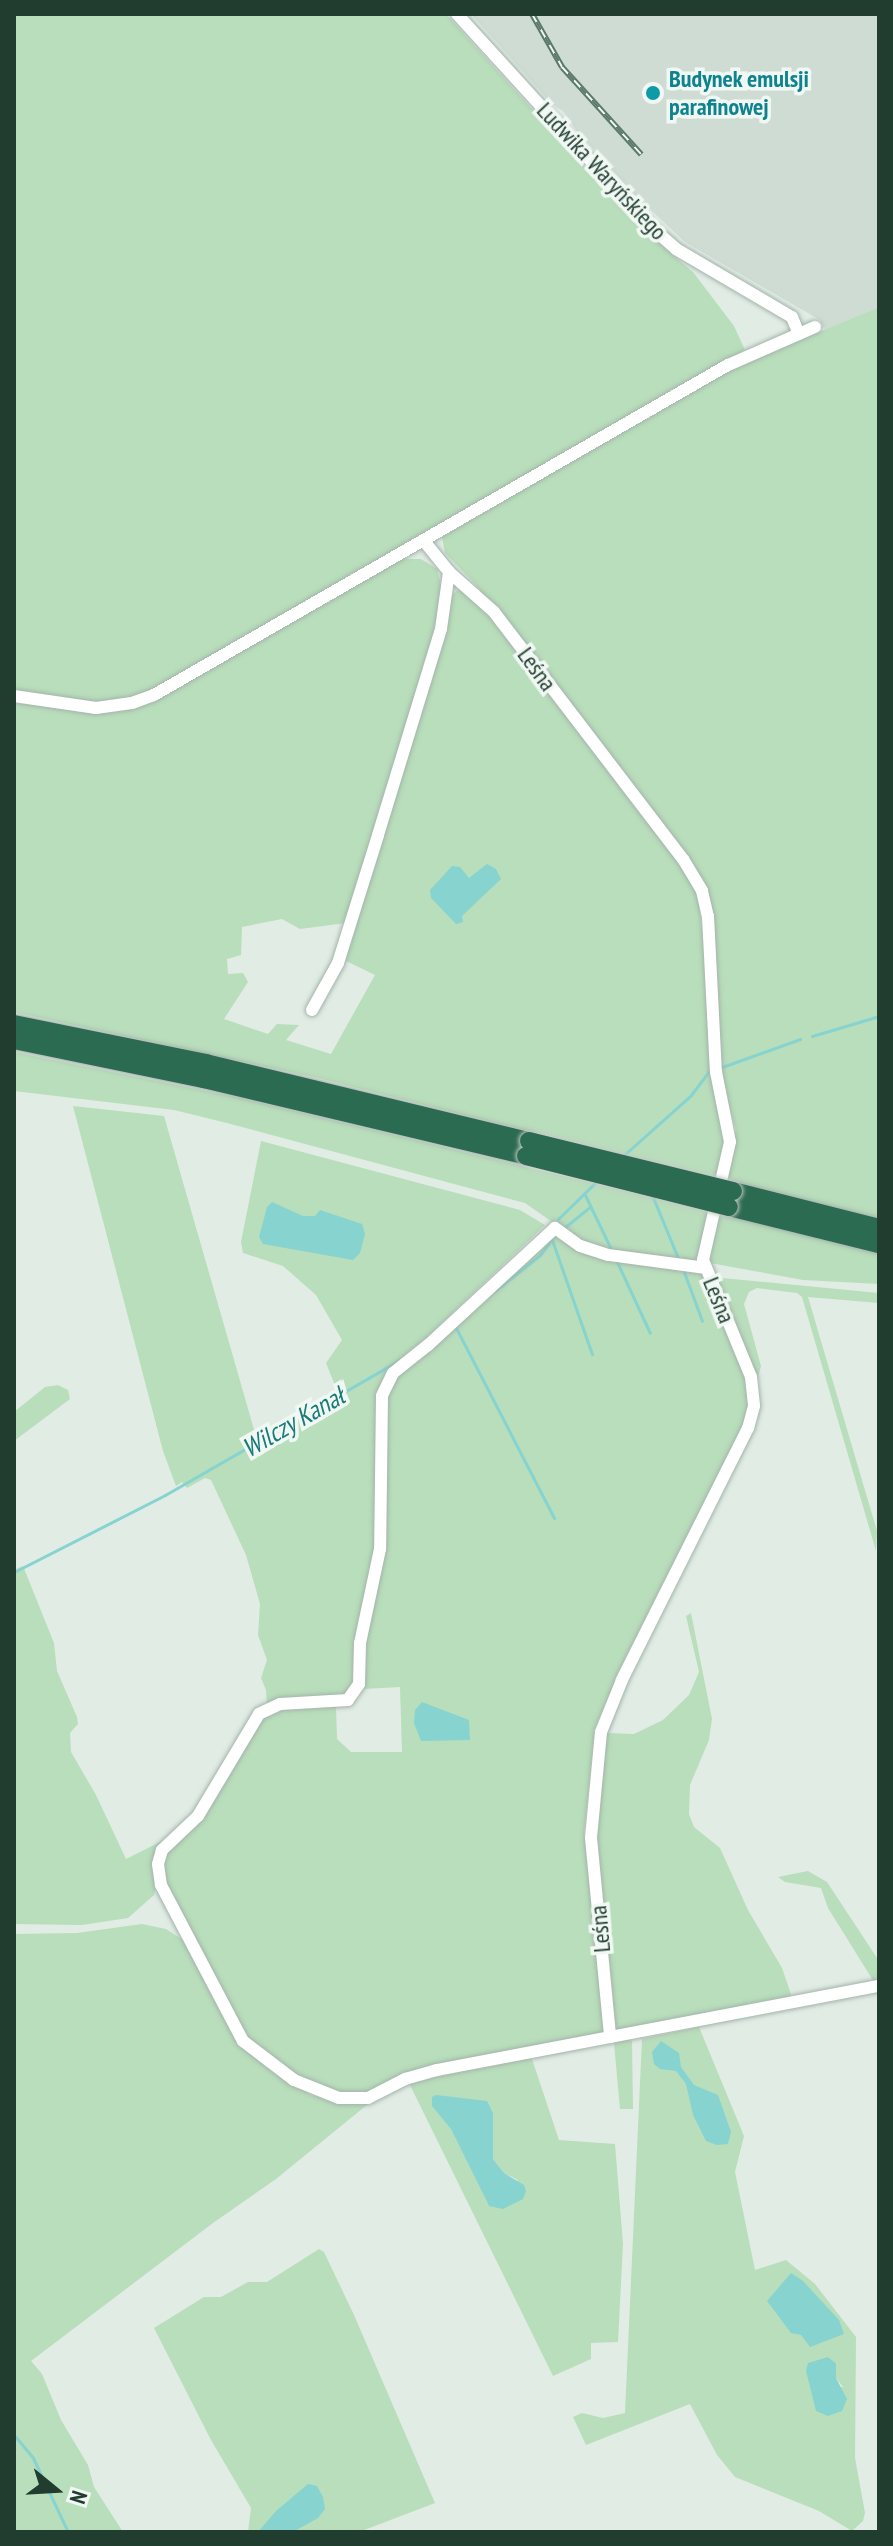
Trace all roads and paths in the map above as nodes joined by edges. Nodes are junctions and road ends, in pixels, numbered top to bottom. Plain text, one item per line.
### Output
1 (457, 14) edge
2 (815, 327) dead end
3 (799, 334) junction
4 (424, 541) junction
5 (449, 572) junction
6 (14, 696) edge
7 (312, 1010) dead end
8 (14, 1018) edge
9 (14, 1024) edge
10 (47, 1038) junction
11 (14, 1042) edge
12 (731, 1199) junction
13 (879, 1228) edge
14 (879, 1244) edge
15 (706, 1268) junction
16 (879, 1986) edge
17 (610, 2037) junction

1 - 3 street, Ludwika Waryńskiego
2 - 3 street
3 - 4 street
4 - 5 street, Leśna
4 - 6 street
5 - 7 street
5 - 15 street, Leśna
8 - 10 highway
9 - 10 highway
10 - 11 highway
10 - 12 highway, bridge
12 - 13 highway
12 - 14 highway
15 - 17 street, Leśna
15 - 17 street
16 - 17 street

